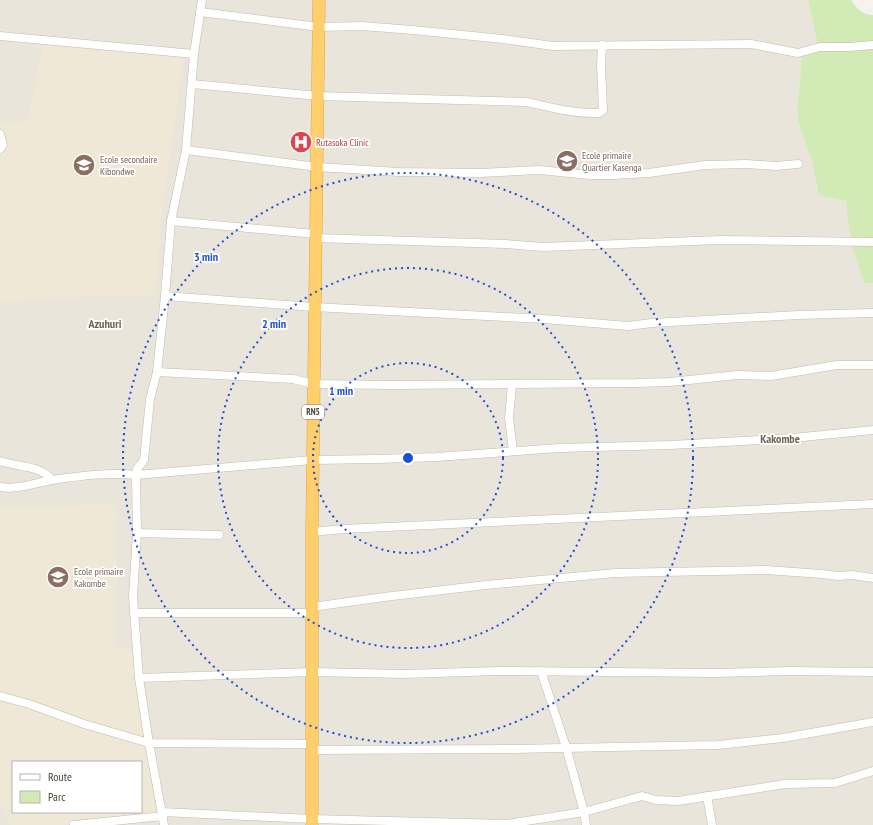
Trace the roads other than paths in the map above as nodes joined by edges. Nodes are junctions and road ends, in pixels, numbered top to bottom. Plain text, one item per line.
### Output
1 (202, 0) edge
2 (319, 0) edge
3 (200, 12) junction
4 (319, 27) junction
5 (0, 36) edge
6 (602, 45) junction
7 (873, 45) edge
8 (194, 54) junction
9 (192, 84) junction
10 (318, 96) junction
11 (0, 134) edge
12 (0, 149) edge
13 (186, 150) junction
14 (798, 164) dead end
15 (316, 167) junction
16 (170, 221) junction
17 (315, 236) junction
18 (873, 242) edge
19 (166, 296) junction
20 (314, 307) junction
21 (873, 313) edge
22 (873, 365) edge
23 (157, 372) junction
24 (313, 384) junction
25 (512, 385) junction
26 (873, 430) edge
27 (513, 451) junction
28 (312, 460) junction
29 (0, 461) edge
30 (136, 475) junction
31 (52, 480) junction
32 (1, 489) edge
33 (873, 504) edge
34 (312, 532) junction
35 (137, 533) junction
36 (220, 535) dead end
37 (873, 578) edge
38 (312, 610) junction
39 (134, 613) junction
40 (312, 672) junction
41 (541, 672) junction
42 (873, 672) edge
43 (139, 678) junction
44 (0, 696) edge
45 (873, 722) edge
46 (149, 743) junction
47 (312, 747) junction
48 (566, 747) junction
49 (873, 771) edge
50 (707, 796) junction
51 (584, 812) junction
52 (162, 814) junction
53 (311, 822) edge
54 (74, 825) edge
55 (164, 825) edge
56 (586, 825) edge
57 (712, 825) edge

1 - 3 street
2 - 4 highway, RN5
3 - 4 street
3 - 8 street
4 - 6 street
4 - 10 highway, RN5
5 - 8 street
6 - 7 street
6 - 10 street
8 - 9 street
9 - 10 street
9 - 13 street
10 - 15 highway, RN5
11 - 12 street
13 - 15 street
13 - 16 street
14 - 15 street
15 - 17 highway, RN5
16 - 17 street
16 - 19 street
17 - 18 street
17 - 20 highway, RN5
19 - 20 street
19 - 23 street
20 - 21 street
20 - 24 highway, RN5
22 - 25 street
23 - 24 street
23 - 30 street
24 - 25 street
24 - 28 highway, RN5
25 - 27 street
26 - 27 street
27 - 28 street
28 - 30 street
28 - 34 highway, RN5
29 - 31 street
30 - 31 street
30 - 35 street
31 - 32 street
33 - 34 street
34 - 38 highway, RN5
35 - 36 street
35 - 39 street
37 - 38 street
38 - 39 street
38 - 40 highway, RN5
39 - 43 street
40 - 41 street
40 - 43 street
40 - 47 highway, RN5
41 - 42 street
41 - 48 street
43 - 46 street
44 - 46 street
45 - 48 street
46 - 47 street
46 - 52 street
47 - 48 street
47 - 53 highway, RN5
48 - 51 street
49 - 50 street
50 - 51 street
50 - 57 street
51 - 53 street
51 - 56 street
52 - 53 street
52 - 54 street
52 - 55 street

